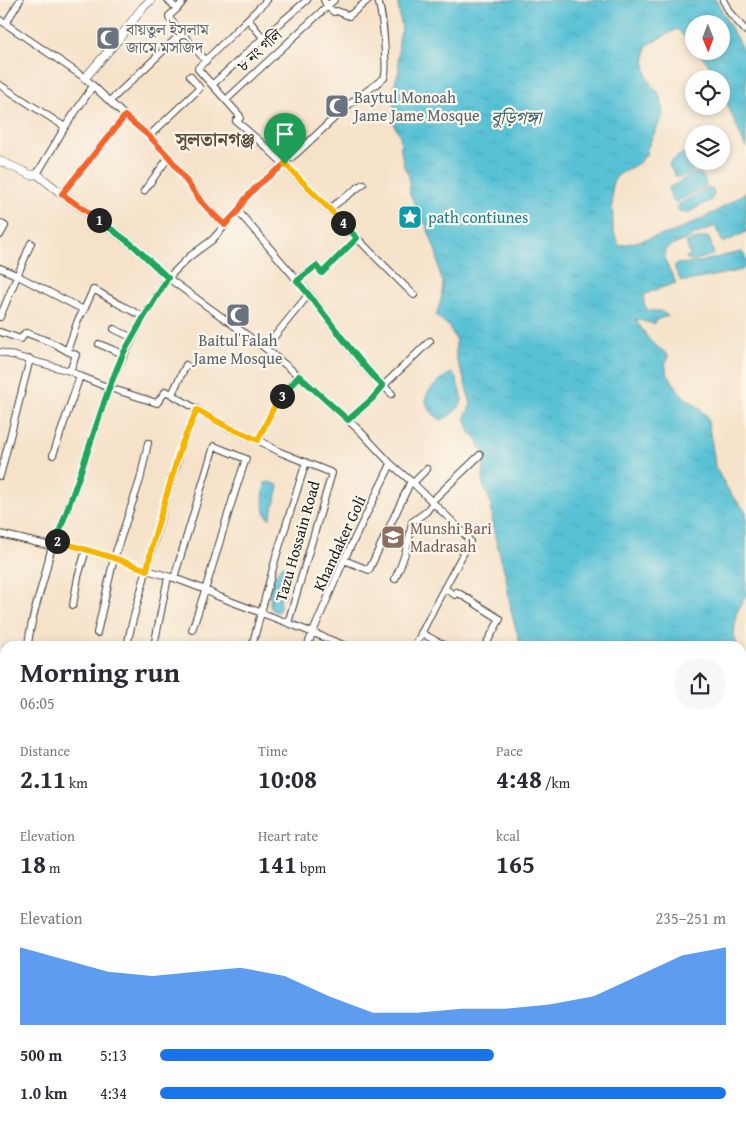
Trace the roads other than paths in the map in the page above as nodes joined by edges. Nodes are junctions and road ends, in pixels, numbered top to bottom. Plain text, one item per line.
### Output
1 (20, 0) edge
2 (151, 0) edge
3 (168, 0) edge
4 (184, 0) edge
5 (267, 0) edge
6 (307, 0) edge
7 (334, 0) edge
8 (368, 0) edge
9 (378, 0) edge
10 (723, 0) edge
11 (325, 3) edge
12 (176, 9) junction
13 (248, 19) junction
14 (3, 22) edge
15 (746, 31) edge
16 (182, 33) junction
17 (263, 38) junction
18 (206, 61) junction
19 (190, 76) dead end
20 (85, 78) junction
21 (0, 85) edge
22 (93, 86) junction
23 (212, 86) junction
24 (226, 100) junction
25 (110, 101) junction
26 (125, 116) junction
27 (65, 126) junction
28 (149, 136) junction
29 (169, 157) junction
30 (0, 161) edge
31 (285, 164) junction
32 (37, 174) junction
33 (363, 184) dead end
34 (144, 191) dead end
35 (62, 194) junction
36 (329, 209) junction
37 (238, 211) junction
38 (0, 223) edge
39 (225, 225) junction
40 (0, 235) edge
41 (357, 238) junction
42 (31, 243) dead end
43 (0, 268) edge
44 (16, 275) junction
45 (168, 278) junction
46 (297, 281) junction
47 (309, 294) junction
48 (414, 296) dead end
49 (84, 310) junction
50 (0, 317) edge
51 (144, 317) junction
52 (114, 329) dead end
53 (0, 332) edge
54 (133, 338) junction
55 (430, 341) dead end
56 (100, 344) dead end
57 (265, 348) junction
58 (67, 350) junction
59 (0, 352) edge
60 (123, 354) junction
61 (30, 360) junction
62 (186, 365) dead end
63 (70, 371) junction
64 (80, 376) junction
65 (299, 376) junction
66 (383, 386) junction
67 (110, 388) junction
68 (172, 394) junction
69 (392, 394) dead end
70 (197, 410) junction
71 (348, 420) junction
72 (258, 440) junction
73 (148, 443) dead end
74 (53, 455) dead end
75 (480, 455) dead end
76 (306, 462) junction
77 (391, 464) junction
78 (427, 469) dead end
79 (0, 476) edge
80 (412, 482) junction
81 (432, 501) junction
82 (0, 534) edge
83 (54, 543) junction
84 (86, 550) junction
85 (114, 558) junction
86 (344, 560) junction
87 (147, 570) junction
88 (171, 577) junction
89 (395, 579) dead end
90 (444, 588) junction
91 (206, 590) junction
92 (73, 604) dead end
93 (261, 612) junction
94 (288, 623) junction
95 (192, 630) dead end
96 (97, 633) dead end
97 (312, 634) junction
98 (421, 634) junction
99 (30, 641) edge
100 (128, 641) edge
101 (155, 641) edge
102 (253, 641) edge
103 (309, 641) edge
104 (324, 641) edge
105 (418, 641) edge
106 (436, 641) edge
107 (488, 641) edge

1 - 14 street
2 - 20 street
3 - 12 street
4 - 12 street
5 - 13 street
6 - 17 street
7 - 11 street, ৮ নং গলি
8 - 11 street
9 - 31 street
10 - 15 street
11 - 24 street, ৮ নং গলি
12 - 16 street
13 - 17 street
13 - 18 street
14 - 20 street
16 - 18 street
16 - 25 street
17 - 23 street
18 - 23 street
19 - 28 street
20 - 22 street
21 - 27 street
22 - 25 street
22 - 27 street
23 - 24 street
24 - 31 street
25 - 26 street
26 - 28 street
26 - 35 street
27 - 32 street
28 - 29 street
29 - 34 street
29 - 39 street
30 - 32 street
31 - 36 street
31 - 37 street
32 - 35 street
33 - 36 street
35 - 45 street
36 - 41 street
37 - 39 street
37 - 46 street
38 - 40 street
39 - 45 street
41 - 46 street
41 - 48 street
42 - 44 street
43 - 44 street
44 - 49 street
44 - 50 street
45 - 51 street
45 - 57 street
46 - 47 street
47 - 57 street
47 - 66 street
49 - 51 street
49 - 58 street
51 - 54 street
52 - 54 street
53 - 58 street
54 - 60 street
55 - 66 street
56 - 60 street
57 - 65 street
58 - 63 street
59 - 61 street
60 - 67 street
61 - 63 street
61 - 79 street
62 - 68 street
63 - 64 street
64 - 67 street
64 - 74 street
65 - 71 street
65 - 72 street
66 - 69 street
66 - 71 street
67 - 68 street
67 - 83 street
68 - 70 street, Tazu Hossain Road
70 - 72 street, Tazu Hossain Road
70 - 87 street
71 - 77 street
72 - 76 street, Tazu Hossain Road
73 - 85 street
75 - 81 street
76 - 93 street
76 - 94 street, Tazu Hossain Road
77 - 80 street
77 - 86 street, Khandaker Goli
78 - 80 street
80 - 81 street
80 - 86 street
81 - 89 street
81 - 90 street
82 - 83 street
83 - 84 street
83 - 99 street
84 - 85 street
84 - 92 street
85 - 87 street
85 - 96 street
86 - 97 street, Khandaker Goli
87 - 88 street
87 - 100 street
88 - 91 street
88 - 91 street
88 - 101 street
90 - 98 street
90 - 107 street
91 - 93 street
91 - 95 street
93 - 94 street
93 - 102 street
94 - 97 street
97 - 103 street, Khandaker Goli
97 - 104 street
98 - 105 street
98 - 106 street

